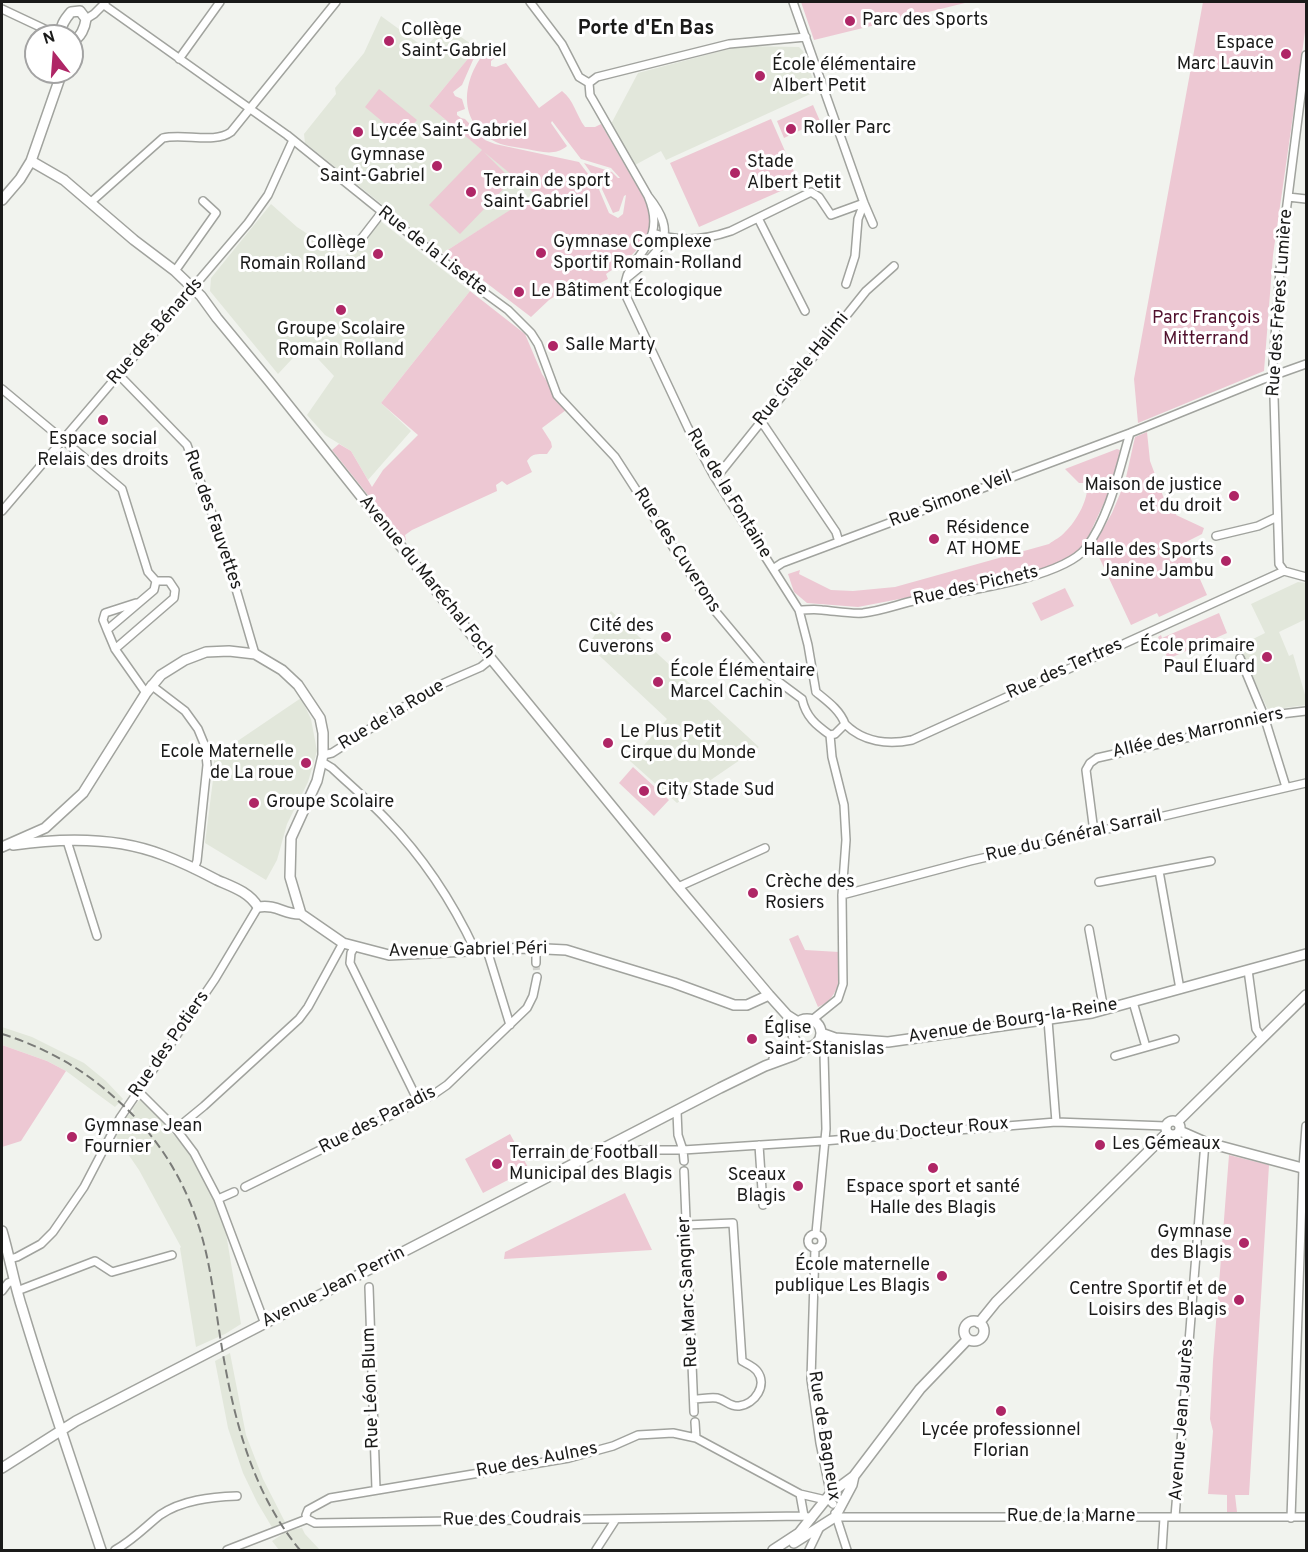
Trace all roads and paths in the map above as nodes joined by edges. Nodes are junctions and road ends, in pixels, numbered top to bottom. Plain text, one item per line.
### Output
1 (220, 2) edge
2 (336, 2) edge
3 (530, 2) edge
4 (793, 2) edge
5 (105, 3) edge
6 (70, 8) edge
7 (2, 9) edge
8 (86, 19) junction
9 (34, 24) edge
10 (64, 24) edge
11 (84, 24) edge
12 (806, 37) junction
13 (1306, 55) edge
14 (179, 59) junction
15 (589, 83) junction
16 (58, 84) edge
17 (250, 109) junction
18 (293, 140) junction
19 (31, 161) junction
20 (648, 196) junction
21 (1288, 197) junction
22 (1306, 199) edge
23 (2, 200) edge
24 (203, 201) dead end
25 (91, 202) junction
26 (864, 203) junction
27 (382, 212) junction
28 (758, 218) junction
29 (873, 224) dead end
30 (653, 233) junction
31 (664, 237) junction
32 (355, 247) dead end
33 (894, 266) dead end
34 (175, 271) junction
35 (626, 278) junction
36 (846, 284) dead end
37 (193, 288) junction
38 (805, 311) dead end
39 (1306, 364) edge
40 (119, 375) junction
41 (1273, 377) junction
42 (2, 389) edge
43 (558, 394) joint
44 (761, 421) junction
45 (1130, 433) junction
46 (64, 441) junction
47 (714, 476) junction
48 (2, 511) edge
49 (1277, 517) junction
50 (1216, 536) dead end
51 (838, 542) junction
52 (773, 569) junction
53 (1284, 571) junction
54 (1306, 577) edge
55 (156, 581) junction
56 (140, 602) junction
57 (799, 610) junction
58 (107, 630) junction
59 (115, 649) junction
60 (255, 654) junction
61 (491, 658) junction
62 (1240, 658) dead end
63 (149, 689) junction
64 (816, 693) junction
65 (802, 699) junction
66 (1306, 711) edge
67 (1264, 716) junction
68 (845, 724) junction
69 (830, 735) junction
70 (322, 759) junction
71 (1306, 783) edge
72 (1286, 787) junction
73 (45, 828) junction
74 (1094, 832) junction
75 (46, 840) junction
76 (67, 841) junction
77 (2, 847) edge
78 (765, 848) dead end
79 (1211, 861) dead end
80 (194, 869) junction
81 (1159, 870) junction
82 (1099, 882) dead end
83 (678, 887) junction
84 (842, 895) junction
85 (258, 907) junction
86 (301, 914) junction
87 (1089, 929) dead end
88 (97, 936) dead end
89 (343, 942) junction
90 (355, 946) junction
91 (536, 948) junction
92 (474, 950) junction
93 (487, 950) junction
94 (1306, 954) edge
95 (536, 963) tunnel mouth
96 (1248, 970) junction
97 (537, 977) tunnel mouth
98 (1180, 989) junction
99 (769, 995) junction
100 (1306, 995) edge
101 (1132, 1002) junction
102 (1104, 1010) junction
103 (812, 1020) junction
104 (1048, 1020) junction
105 (798, 1022) junction
106 (510, 1024) junction
107 (820, 1037) junction
108 (1262, 1038) junction
109 (1175, 1039) dead end
110 (794, 1040) junction
111 (808, 1047) junction
112 (1146, 1047) junction
113 (1115, 1056) dead end
114 (765, 1066) junction
115 (138, 1091) junction
116 (418, 1101) junction
117 (677, 1112) junction
118 (1056, 1122) junction
119 (1178, 1126) junction
120 (1306, 1126) edge
121 (176, 1129) junction
122 (1166, 1130) junction
123 (823, 1141) junction
124 (1205, 1142) junction
125 (759, 1145) junction
126 (607, 1148) junction
127 (683, 1150) junction
128 (684, 1161) dead end
129 (1305, 1169) edge
130 (684, 1171) dead end
131 (245, 1187) dead end
132 (234, 1192) dead end
133 (218, 1199) junction
134 (763, 1205) dead end
135 (686, 1225) junction
136 (2, 1231) edge
137 (172, 1255) dead end
138 (10, 1259) junction
139 (14, 1281) junction
140 (369, 1287) dead end
141 (2, 1291) edge
142 (17, 1291) junction
143 (979, 1323) junction
144 (265, 1324) junction
145 (968, 1338) junction
146 (694, 1399) junction
147 (694, 1412) dead end
148 (695, 1422) dead end
149 (61, 1429) junction
150 (696, 1438) junction
151 (2, 1468) edge
152 (854, 1476) junction
153 (828, 1480) junction
154 (841, 1485) junction
155 (376, 1489) junction
156 (800, 1494) junction
157 (237, 1496) dead end
158 (830, 1499) junction
159 (811, 1515) junction
160 (835, 1517) junction
161 (1176, 1517) junction
162 (1306, 1517) edge
163 (1164, 1518) junction
164 (1291, 1518) junction
165 (616, 1519) junction
166 (307, 1520) junction
167 (823, 1525) junction
168 (811, 1537) junction
169 (101, 1551) edge
170 (115, 1551) edge
171 (227, 1551) edge
172 (596, 1551) edge
173 (773, 1551) edge
174 (781, 1551) edge
175 (809, 1551) edge
176 (847, 1551) edge
177 (1162, 1551) edge

1 - 14 street
2 - 17 street
3 - 15 street
4 - 12 street
5 - 8 street
5 - 14 street, Rue de la Lisette
6 - 8 main road
6 - 10 main road
7 - 9 street
8 - 11 main road
12 - 15 street
12 - 26 street
13 - 21 street, Rue des Frères Lumière
14 - 17 street, Rue de la Lisette
15 - 20 street
16 - 19 main road
17 - 18 street, Rue de la Lisette
17 - 25 street
18 - 27 street, Rue de la Lisette
18 - 37 street, Rue des Bénards
19 - 23 main road
19 - 25 main road, Avenue du Maréchal Foch
20 - 30 street
20 - 31 street
21 - 22 street
21 - 41 street, Rue des Frères Lumière
24 - 34 street
25 - 34 main road, Avenue du Maréchal Foch
26 - 28 street
26 - 29 street
26 - 36 street
27 - 32 street
27 - 43 street, Rue de la Lisette
28 - 31 street
28 - 38 street
30 - 31 street
30 - 35 street
31 - 35 street
33 - 44 street, Rue Gisèle Halimi
34 - 37 main road, Avenue du Maréchal Foch
35 - 47 street, Rue de la Fontaine
37 - 40 street, Rue des Bénards
37 - 61 main road, Avenue du Maréchal Foch
39 - 41 street
40 - 46 street, Rue des Bénards
40 - 60 street, Rue des Fauvettes
41 - 45 street
41 - 49 street, Rue des Frères Lumière
42 - 46 street
43 - 65 street, Rue des Cuverons
44 - 47 street, Rue Gisèle Halimi
44 - 51 street
45 - 51 street, Rue Simone Veil
45 - 57 street, Rue des Pichets
46 - 48 street, Rue des Bénards
46 - 55 street
47 - 52 street, Rue de la Fontaine
49 - 50 street
49 - 53 street, Rue des Frères Lumière
51 - 52 street, Rue Simone Veil
52 - 57 street, Rue de la Fontaine
53 - 54 street
53 - 68 street, Rue des Tertres
55 - 56 street
55 - 59 street
56 - 58 street
56 - 58 street
57 - 64 street, Rue de la Fontaine
58 - 59 street
59 - 63 street
60 - 63 main road
60 - 70 main road
61 - 70 street, Rue de la Roue
61 - 83 main road, Avenue du Maréchal Foch
62 - 67 street
63 - 73 main road
63 - 80 street
64 - 65 street
64 - 68 street, Rue des Tertres
65 - 69 street
66 - 67 street, Allée des Marronniers
67 - 72 street
67 - 74 street, Allée des Marronniers
68 - 69 street
69 - 84 street
70 - 86 main road
70 - 92 street
71 - 72 street, Rue du Général Sarrail
72 - 74 street, Rue du Général Sarrail
73 - 75 main road
73 - 77 main road
74 - 84 street, Rue du Général Sarrail
75 - 76 main road
75 - 77 main road
76 - 80 main road
76 - 88 street
78 - 83 street
79 - 81 street
80 - 85 main road
81 - 82 street
81 - 98 street
83 - 99 main road, Avenue du Maréchal Foch
84 - 103 street
85 - 86 main road, Avenue Gabriel Péri
85 - 115 street, Rue des Potiers
86 - 89 main road, Avenue Gabriel Péri
87 - 102 street
89 - 90 main road, Avenue Gabriel Péri
89 - 121 street
90 - 92 main road, Avenue Gabriel Péri
90 - 116 street
91 - 93 main road, Avenue Gabriel Péri
91 - 95 street
91 - 99 main road, Avenue Gabriel Péri
92 - 93 main road, Avenue Gabriel Péri
93 - 106 street
94 - 96 main road, Avenue de Bourg-la-Reine
96 - 98 main road, Avenue de Bourg-la-Reine
96 - 108 street
97 - 106 street, Rue des Paradis
98 - 101 main road, Avenue de Bourg-la-Reine
99 - 105 main road, Avenue du Maréchal Foch
100 - 108 main road
101 - 102 main road, Avenue de Bourg-la-Reine
101 - 112 street
102 - 104 main road, Avenue de Bourg-la-Reine
103 - 105 main road
103 - 107 main road
104 - 107 main road, Avenue de Bourg-la-Reine
104 - 118 street
105 - 110 main road
106 - 116 street, Rue des Paradis
107 - 111 main road
107 - 123 street, Rue de Bagneux
108 - 119 main road
109 - 112 street
110 - 111 main road
110 - 114 main road, Avenue Jean Perrin
111 - 114 main road, Avenue Jean Perrin
112 - 113 street
114 - 117 main road, Avenue Jean Perrin
115 - 121 street
115 - 138 street, Rue des Potiers
116 - 131 street, Rue des Paradis
117 - 126 main road, Avenue Jean Perrin
117 - 127 street
118 - 122 street, Rue du Docteur Roux
118 - 123 street, Rue du Docteur Roux
119 - 122 main road
119 - 124 main road
120 - 129 street
121 - 133 street
122 - 143 main road
123 - 125 street, Rue du Docteur Roux
123 - 153 street, Rue de Bagneux
124 - 129 main road
124 - 161 street, Avenue Jean Jaurès
125 - 127 street, Rue du Docteur Roux
125 - 134 street
126 - 127 street
126 - 144 main road, Avenue Jean Perrin
127 - 128 street
129 - 164 street
130 - 135 street, Rue Marc Sangnier
132 - 133 street
133 - 144 street
135 - 146 street, Rue Marc Sangnier
135 - 146 street
136 - 138 main road
137 - 142 street
138 - 139 main road
139 - 141 street
139 - 142 main road
140 - 155 street, Rue Léon Blum
142 - 149 main road
143 - 145 main road
143 - 145 main road
144 - 149 main road, Avenue Jean Perrin
145 - 152 main road
146 - 147 street, Rue Marc Sangnier
148 - 150 street
149 - 151 main road, Avenue Jean Perrin
149 - 169 main road
150 - 155 street, Rue des Aulnes
150 - 156 street, Rue des Aulnes
152 - 154 main road
152 - 160 main road
153 - 154 street
153 - 158 street, Rue de Bagneux
154 - 158 main road
155 - 166 street, Rue des Aulnes
156 - 158 street, Rue des Aulnes
156 - 159 street
157 - 170 street
158 - 159 main road
158 - 160 street, Rue de Bagneux
159 - 165 street, Rue des Coudrais
159 - 167 main road
159 - 173 main road
160 - 163 street, Rue de la Marne
160 - 167 main road
160 - 176 street, Rue de Bagneux
161 - 163 street, Rue de la Marne
161 - 164 street, Rue de la Marne
162 - 164 street, Rue de la Marne
163 - 177 street
165 - 166 street, Rue des Coudrais
165 - 172 street
166 - 171 street, Rue des Coudrais
167 - 168 main road
168 - 174 main road
168 - 175 street

